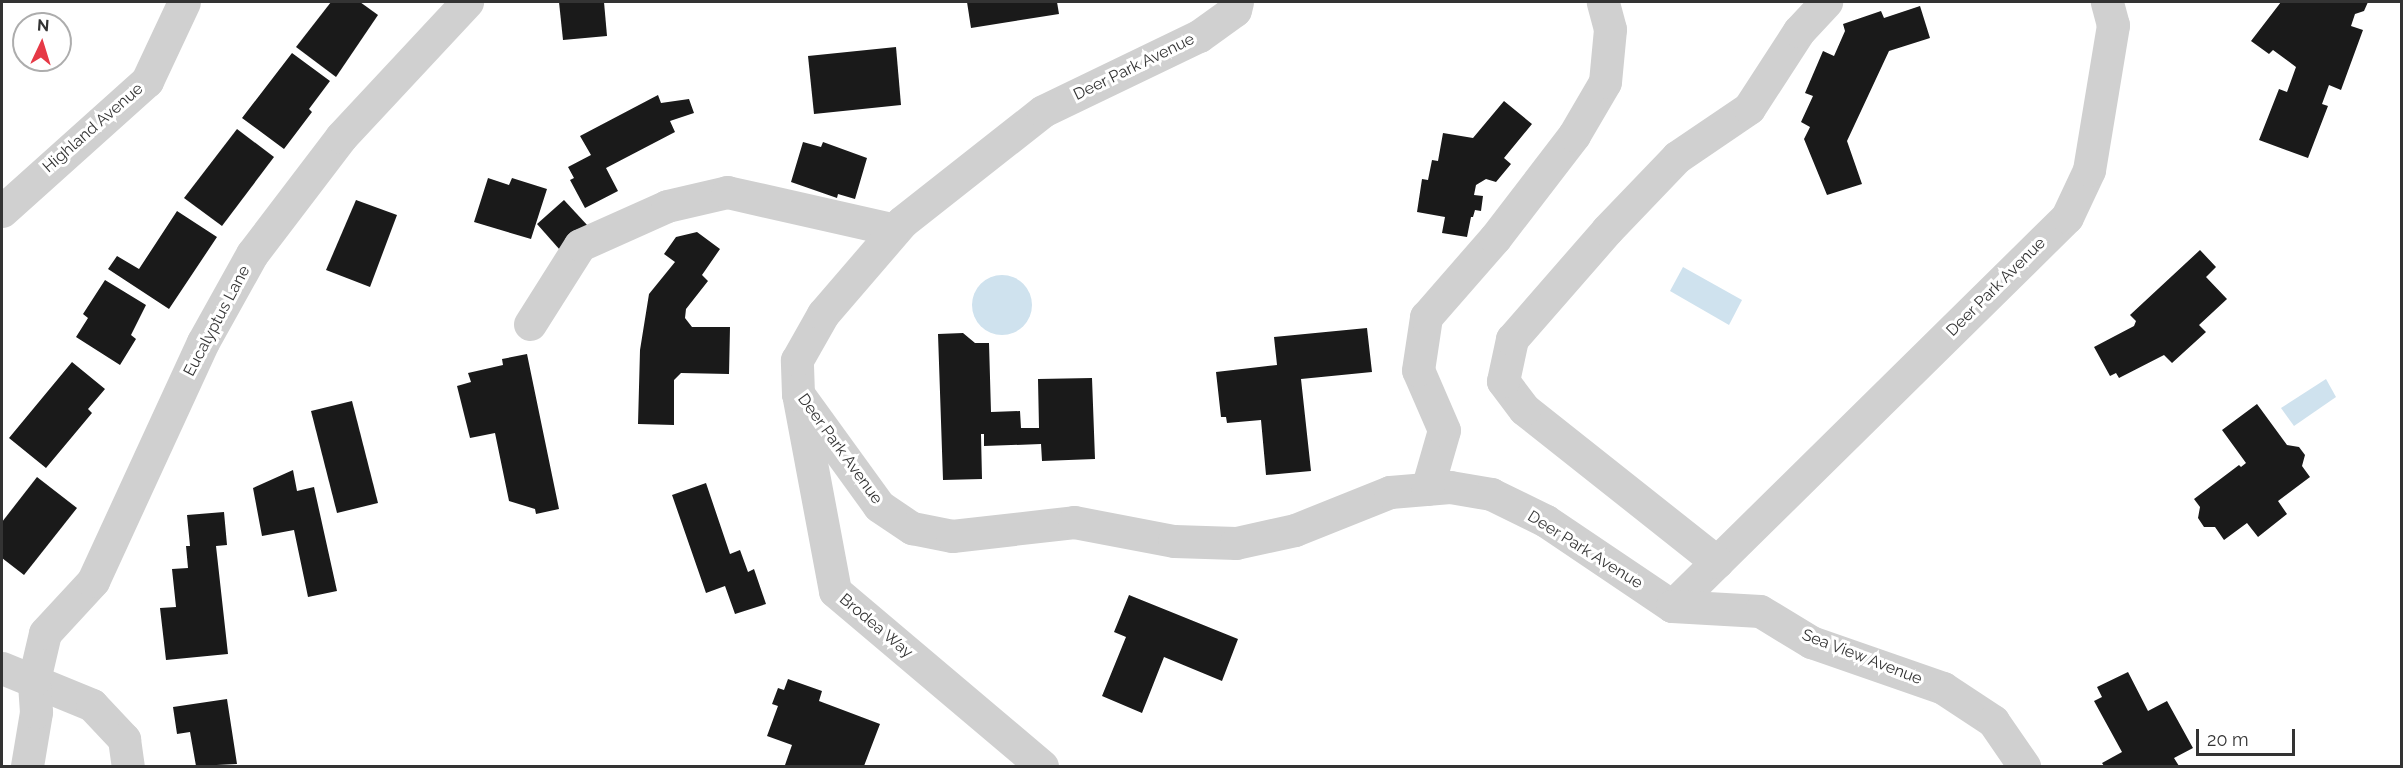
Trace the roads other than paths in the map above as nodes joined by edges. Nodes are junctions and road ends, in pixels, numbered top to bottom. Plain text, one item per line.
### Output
1 (184, 2) edge
2 (467, 2) edge
3 (1237, 2) edge
4 (1603, 2) edge
5 (1826, 2) edge
6 (2107, 2) edge
7 (2, 211) edge
8 (895, 230) junction
9 (530, 324) dead end
10 (798, 394) junction
11 (1427, 489) junction
12 (1717, 562) junction
13 (1672, 606) junction
14 (2, 668) edge
15 (34, 680) junction
16 (27, 766) edge
17 (128, 766) edge
18 (1042, 766) edge
19 (2024, 766) edge

1 - 7 street, Highland Avenue
2 - 15 street, Eucalyptus Lane
3 - 8 street, Deer Park Avenue
4 - 11 street
5 - 12 street
6 - 12 street, Deer Park Avenue
8 - 9 street
8 - 10 street, Deer Park Avenue
10 - 11 street, Deer Park Avenue
10 - 18 street, Brodea Way
11 - 13 street, Deer Park Avenue
12 - 13 street, Deer Park Avenue
13 - 19 street, Sea View Avenue
14 - 15 street
15 - 16 street, Eucalyptus Lane
15 - 17 street

